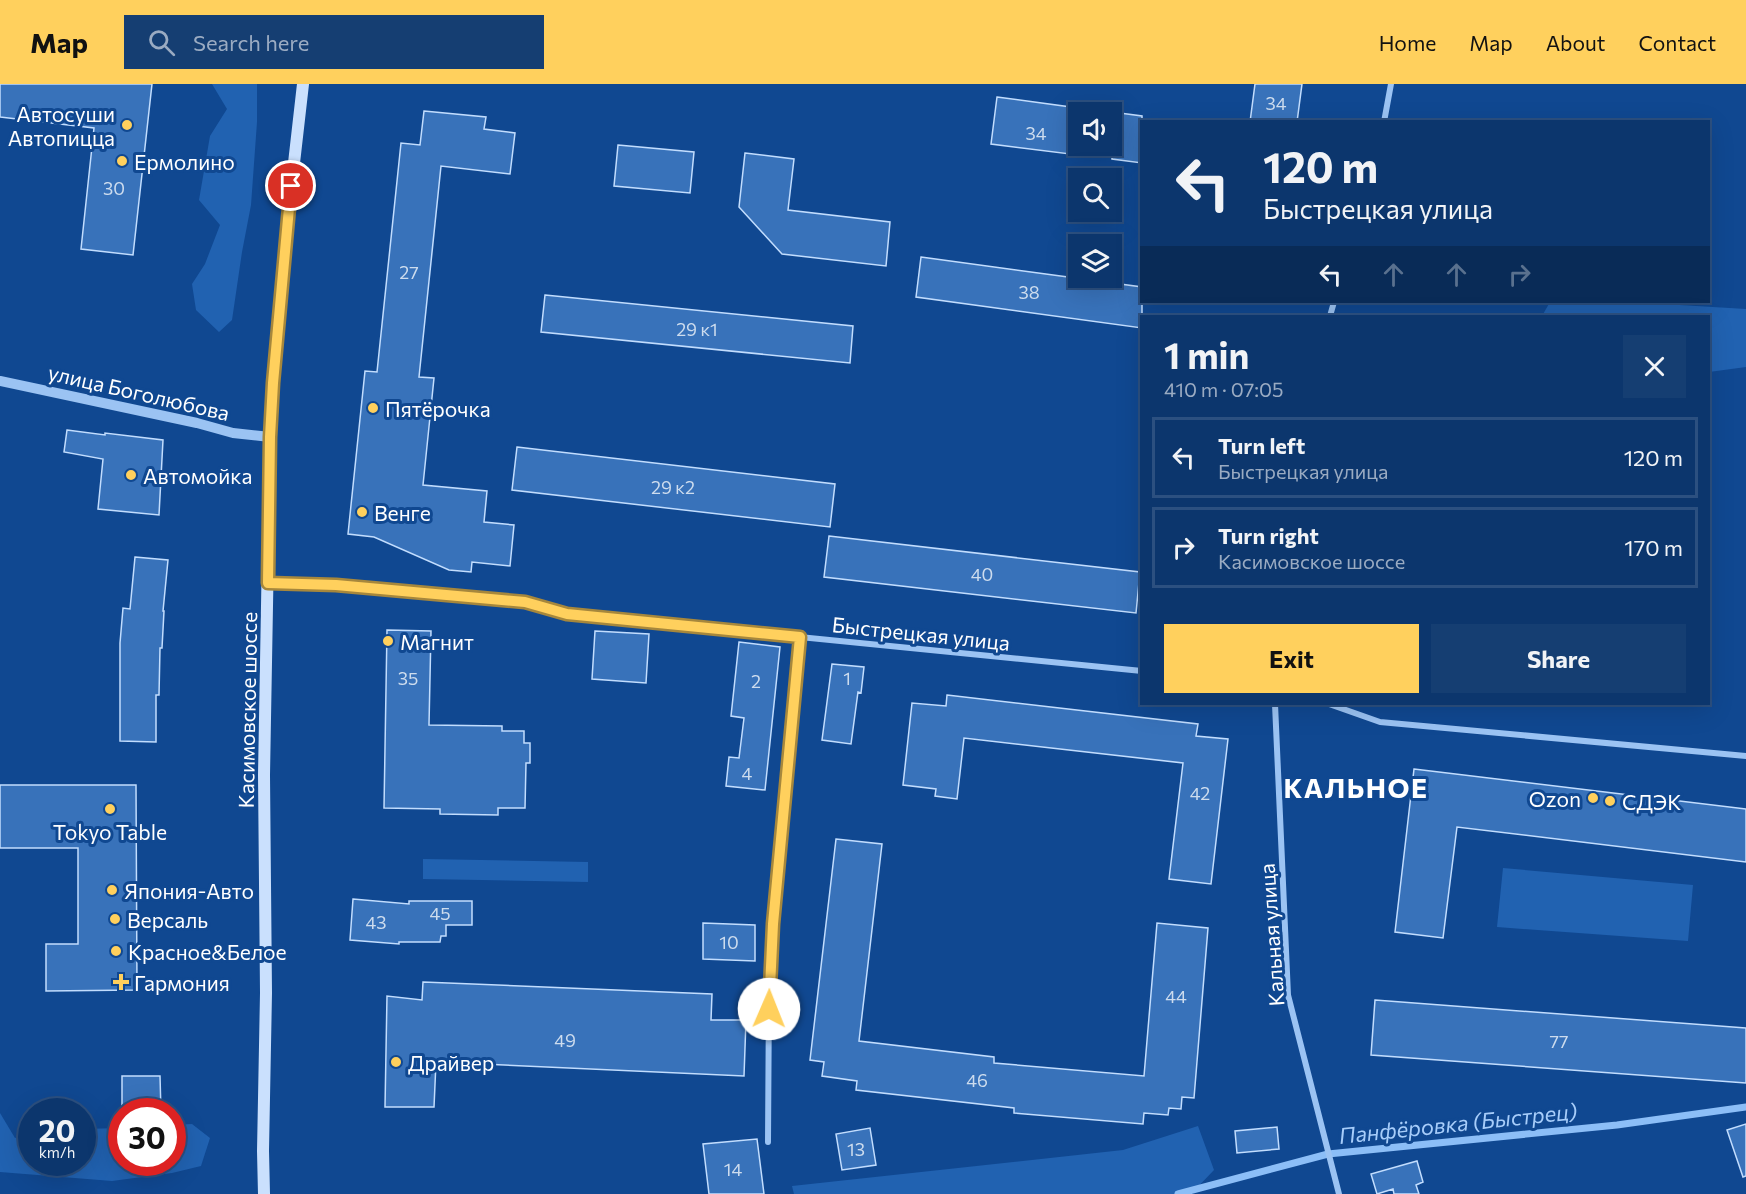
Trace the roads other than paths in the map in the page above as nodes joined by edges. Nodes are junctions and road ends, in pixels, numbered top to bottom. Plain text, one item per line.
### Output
1 (303, 84) edge
2 (1391, 84) edge
3 (1384, 120) edge
4 (0, 381) edge
5 (270, 437) junction
6 (268, 583) junction
7 (800, 637) junction
8 (1140, 671) edge
9 (1275, 705) edge
10 (1332, 705) edge
11 (1746, 756) edge
12 (768, 1142) dead end
13 (264, 1194) edge
14 (1339, 1194) edge

1 - 5 main road, Касимовское шоссе
2 - 3 street
4 - 5 street, улица Боголюбова
5 - 6 main road, Касимовское шоссе
6 - 7 street, Быстрецкая улица
6 - 13 main road, Касимовское шоссе
7 - 8 street, Быстрецкая улица
7 - 12 street
9 - 14 street, Кальная улица
10 - 11 street

